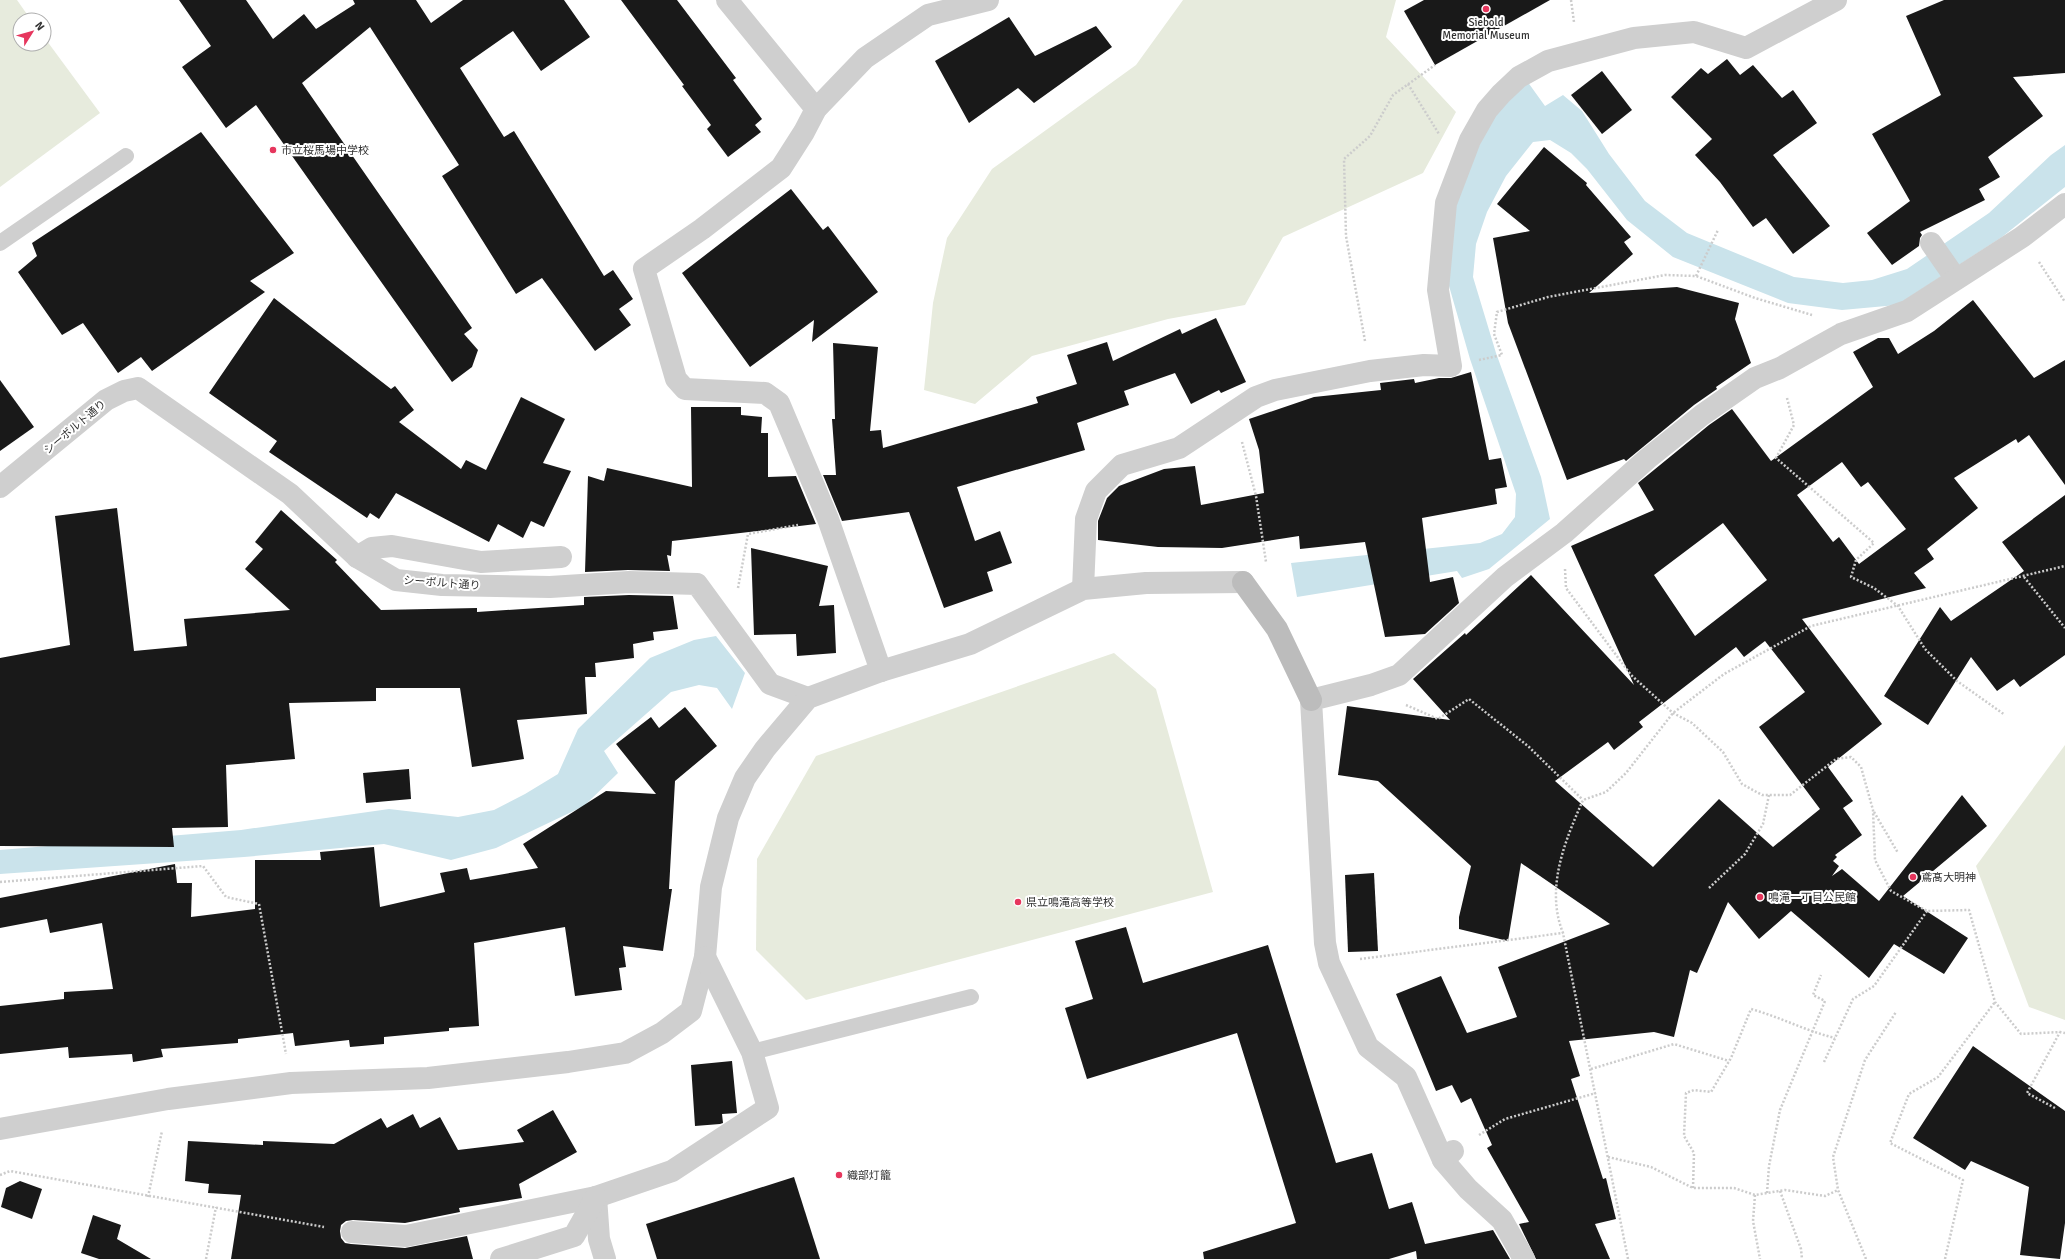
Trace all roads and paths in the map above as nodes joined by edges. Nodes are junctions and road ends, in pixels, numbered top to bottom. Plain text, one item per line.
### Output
1 (727, 0) edge
2 (988, 0) edge
3 (1836, 0) edge
4 (924, 8) edge
5 (1435, 65) dead end
6 (1408, 84) junction
7 (816, 108) junction
8 (126, 156) dead end
9 (1460, 166) junction
10 (2065, 204) edge
11 (1718, 230) dead end
12 (2022, 237) junction
13 (0, 243) edge
14 (1931, 243) dead end
15 (1696, 276) junction
16 (1956, 279) junction
17 (2065, 302) edge
18 (1841, 334) junction
19 (1502, 355) dead end
20 (1780, 368) junction
21 (1370, 371) junction
22 (1235, 412) junction
23 (0, 487) edge
24 (828, 519) junction
25 (1564, 533) junction
26 (357, 557) junction
27 (561, 558) dead end
28 (1267, 566) dead end
29 (2065, 566) edge
30 (2024, 577) junction
31 (1083, 589) junction
32 (737, 590) dead end
33 (1898, 606) junction
34 (2065, 628) edge
35 (881, 671) junction
36 (1371, 685) junction
37 (808, 698) junction
38 (1311, 700) junction
39 (1673, 713) junction
40 (2005, 715) dead end
41 (1768, 795) junction
42 (1583, 800) junction
43 (1873, 810) junction
44 (1898, 853) dead end
45 (0, 882) edge
46 (1709, 888) dead end
47 (1927, 911) junction
48 (1563, 933) junction
49 (705, 957) junction
50 (1330, 963) junction
51 (1821, 975) dead end
52 (971, 997) dead end
53 (1995, 1002) junction
54 (1896, 1012) dead end
55 (1812, 1032) junction
56 (2060, 1032) junction
57 (2065, 1033) edge
58 (1835, 1038) junction
59 (752, 1052) junction
60 (1729, 1061) junction
61 (1824, 1062) dead end
62 (1591, 1069) junction
63 (291, 1083) junction
64 (1596, 1093) junction
65 (168, 1099) junction
66 (2055, 1108) dead end
67 (0, 1129) edge
68 (1448, 1156) junction
69 (1608, 1157) junction
70 (0, 1175) edge
71 (1693, 1188) junction
72 (1838, 1190) junction
73 (1780, 1191) junction
74 (1767, 1193) junction
75 (1755, 1195) junction
76 (148, 1196) junction
77 (596, 1197) junction
78 (216, 1207) junction
79 (352, 1232) joint
80 (206, 1259) edge
81 (501, 1259) edge
82 (605, 1259) edge
83 (1524, 1259) edge
84 (1628, 1259) edge
85 (1760, 1259) edge
86 (1802, 1259) edge
87 (1866, 1259) edge
88 (1945, 1259) edge

1 - 7 street
2 - 4 street
3 - 9 street
4 - 7 street
5 - 6 path
6 - 9 path
6 - 21 path
7 - 24 street
8 - 13 lane
9 - 21 street
10 - 12 street
11 - 15 path
12 - 16 street
12 - 17 path
14 - 16 street
15 - 18 path
15 - 19 path
16 - 18 street
18 - 20 street
20 - 25 street
20 - 33 path
21 - 22 street
22 - 28 path
22 - 31 street
23 - 26 street, シーボルト通り
24 - 32 path
24 - 35 street
25 - 36 street
25 - 39 path
26 - 27 street
26 - 37 street, シーボルト通り
29 - 30 path
30 - 33 path
30 - 34 path
31 - 35 street
31 - 38 street
33 - 39 path
33 - 40 path
35 - 37 street
36 - 38 street
36 - 42 path
37 - 49 street
38 - 50 street
39 - 41 path
39 - 42 path
41 - 43 path
41 - 46 path
42 - 48 path
43 - 44 path
43 - 47 path
45 - 63 path
47 - 53 path
47 - 58 path
48 - 50 path
48 - 62 path
49 - 59 street
49 - 63 street
50 - 68 street
51 - 55 path
52 - 59 lane
53 - 56 path
53 - 88 path
54 - 72 path
55 - 58 path
55 - 60 path
55 - 74 path
56 - 57 path
56 - 66 path
58 - 61 path
59 - 77 street
60 - 62 path
60 - 71 path
62 - 64 path
63 - 65 street
64 - 68 path
64 - 69 path
65 - 67 street
65 - 76 path
68 - 83 street
69 - 71 path
69 - 84 path
70 - 76 path
71 - 75 path
72 - 73 path
72 - 87 path
73 - 74 path
73 - 86 path
74 - 75 path
75 - 85 path
76 - 78 path
77 - 79 street
77 - 81 street
77 - 82 street
78 - 79 path
78 - 80 path

